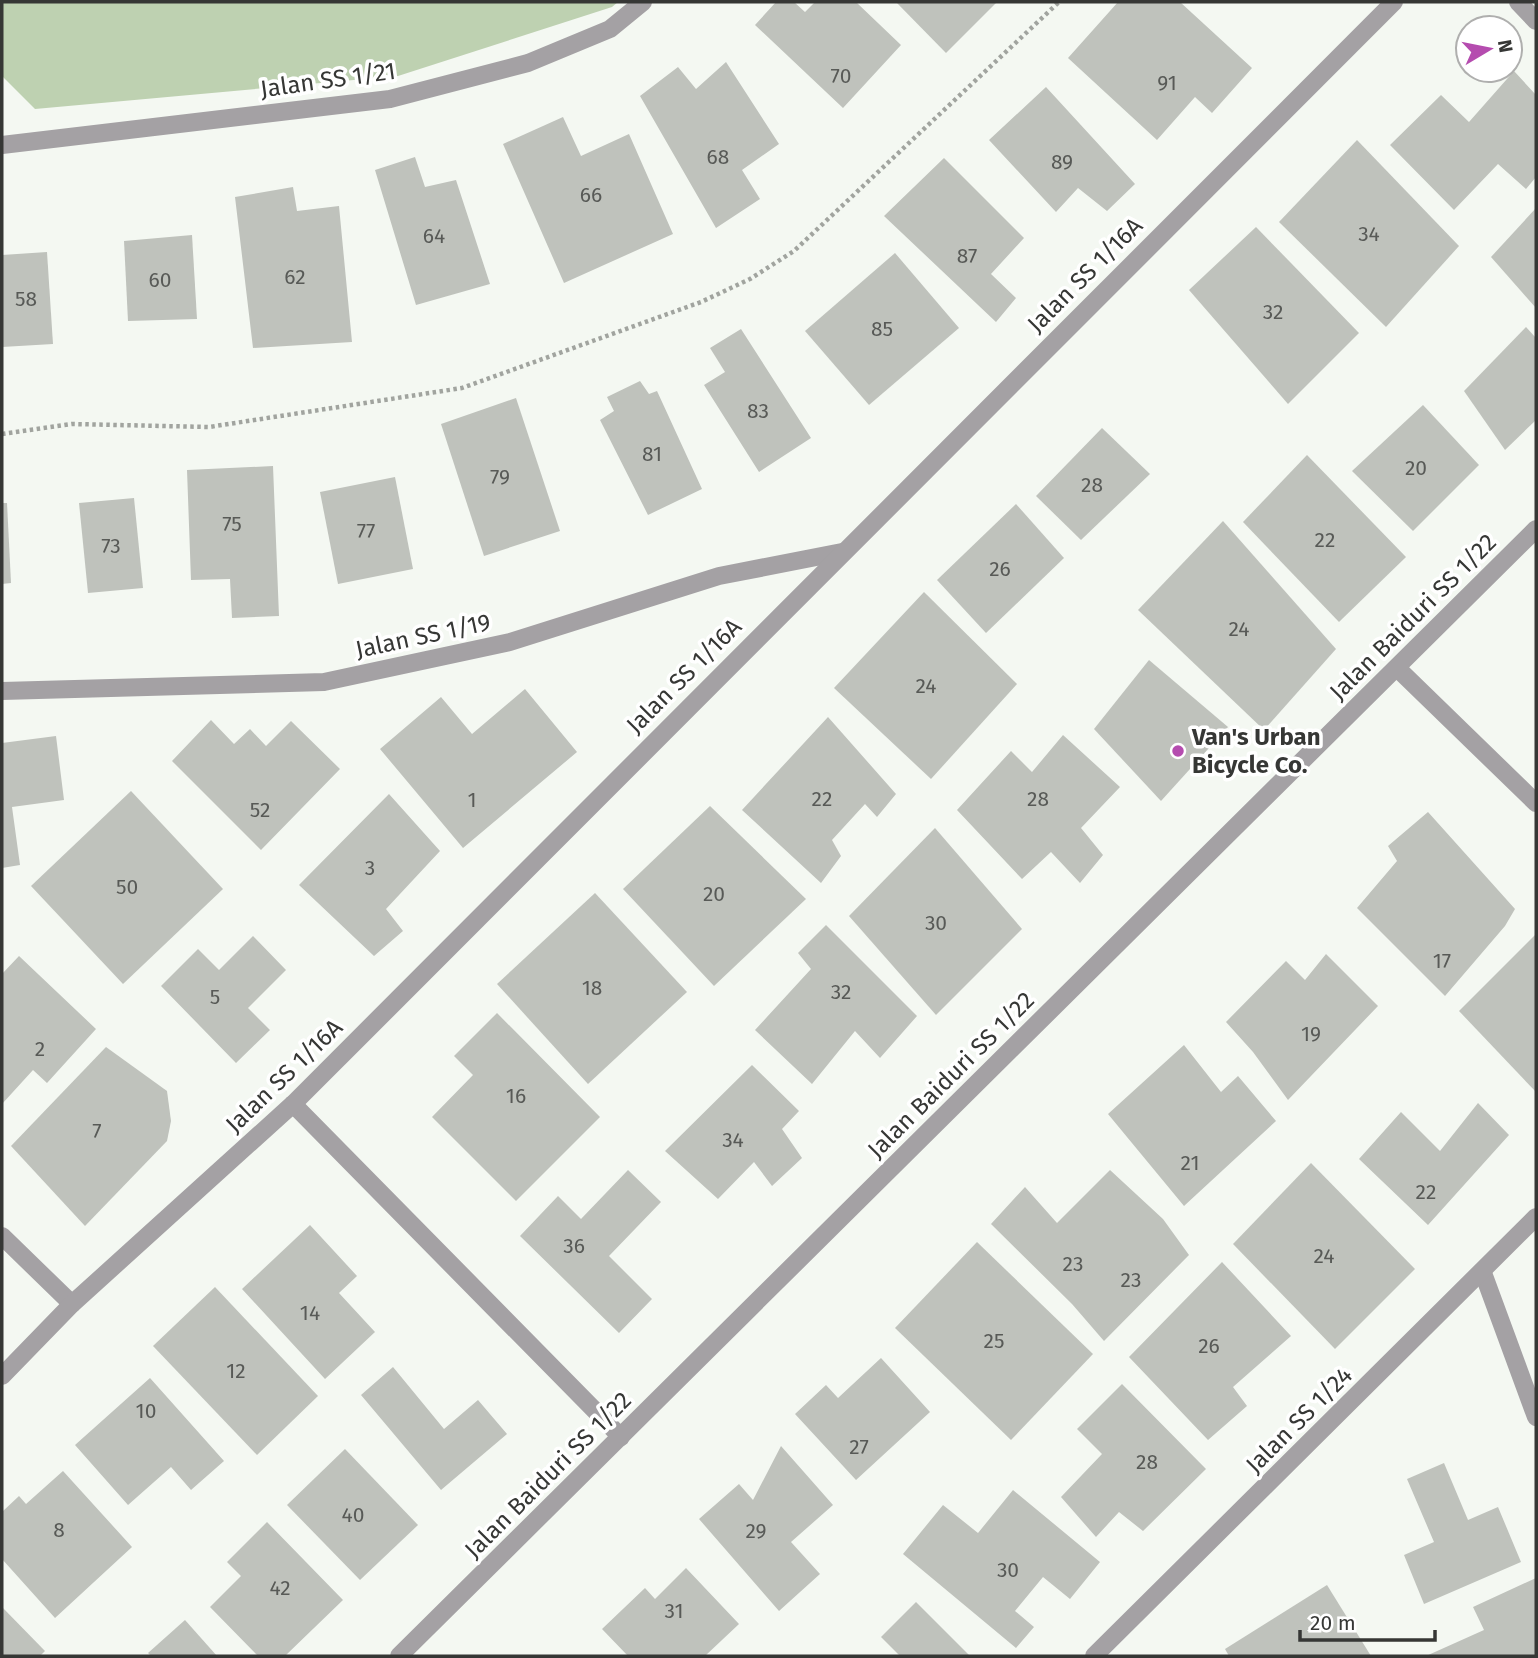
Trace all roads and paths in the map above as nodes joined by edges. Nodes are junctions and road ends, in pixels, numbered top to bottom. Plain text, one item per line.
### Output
1 (643, 2) edge
2 (1059, 2) edge
3 (1394, 2) edge
4 (1518, 2) edge
5 (1536, 21) edge
6 (2, 145) edge
7 (2, 434) edge
8 (1536, 529) edge
9 (842, 552) junction
10 (1397, 668) junction
11 (2, 691) edge
12 (1536, 803) edge
13 (293, 1104) junction
14 (1536, 1217) edge
15 (2, 1236) edge
16 (1483, 1273) junction
17 (72, 1304) junction
18 (2, 1376) edge
19 (1536, 1417) edge
20 (621, 1437) junction
21 (399, 1656) edge
22 (1094, 1656) edge

1 - 6 street, Jalan SS 1/21
2 - 7 path
3 - 9 street, Jalan SS 1/16A
4 - 5 street
8 - 10 street, Jalan Baiduri SS 1/22
9 - 11 street, Jalan SS 1/19
9 - 13 street, Jalan SS 1/16A
10 - 12 street
10 - 20 street, Jalan Baiduri SS 1/22
13 - 17 street, Jalan SS 1/16A
13 - 20 street
14 - 16 street, Jalan SS 1/24
15 - 17 street
16 - 19 street
16 - 22 street, Jalan SS 1/24
17 - 18 street, Jalan SS 1/16A
20 - 21 street, Jalan Baiduri SS 1/22

